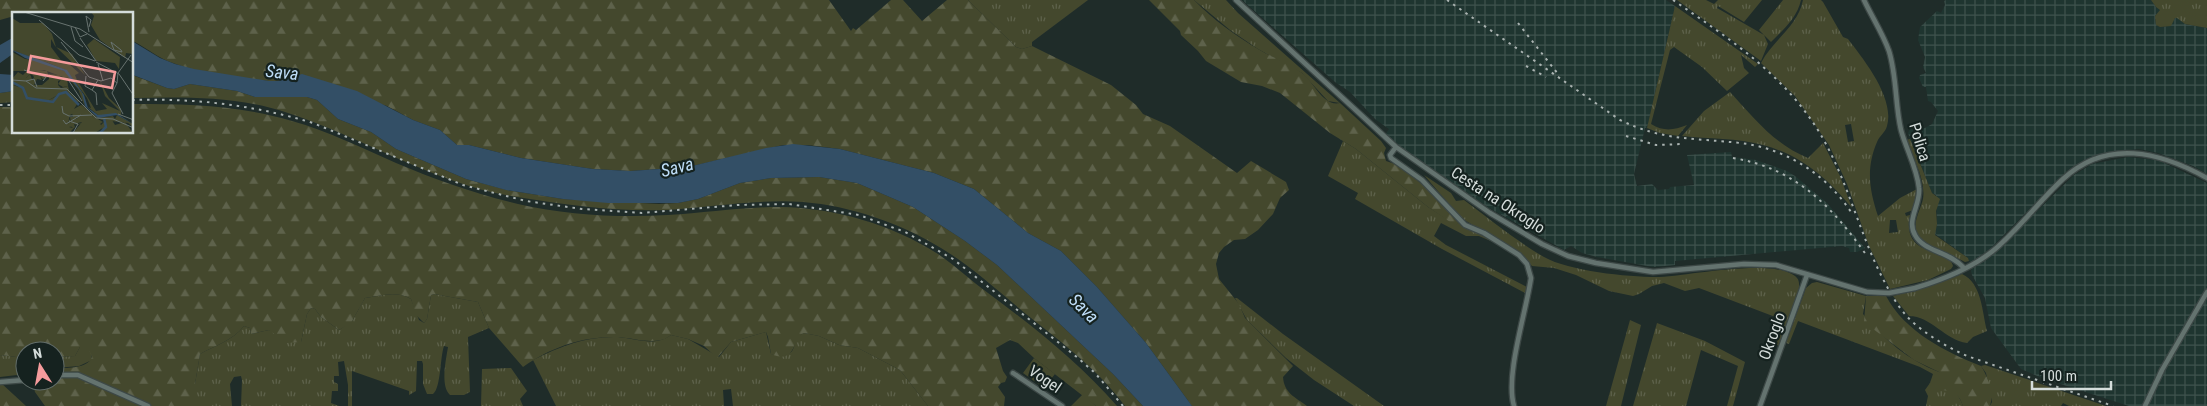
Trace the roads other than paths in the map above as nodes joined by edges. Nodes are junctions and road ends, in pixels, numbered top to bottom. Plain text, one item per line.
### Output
1 (1236, 0) edge
2 (1864, 0) edge
3 (1396, 147) junction
4 (2207, 178) edge
5 (1964, 268) junction
6 (1807, 275) junction
7 (2207, 292) edge
8 (1013, 373) dead end
9 (65, 375) edge
10 (15, 381) edge
11 (0, 382) edge
12 (148, 406) edge
13 (1062, 406) edge
14 (1514, 406) edge
15 (1760, 406) edge
16 (2145, 406) edge

1 - 3 street, Cesta na Okroglo
2 - 5 street, Polica
3 - 6 street, Cesta na Okroglo
3 - 14 street
4 - 5 street
5 - 6 street, Cesta na Okroglo, bridge
6 - 15 street, Okroglo
7 - 16 street
8 - 13 street, Vogel
9 - 12 street
10 - 11 street

